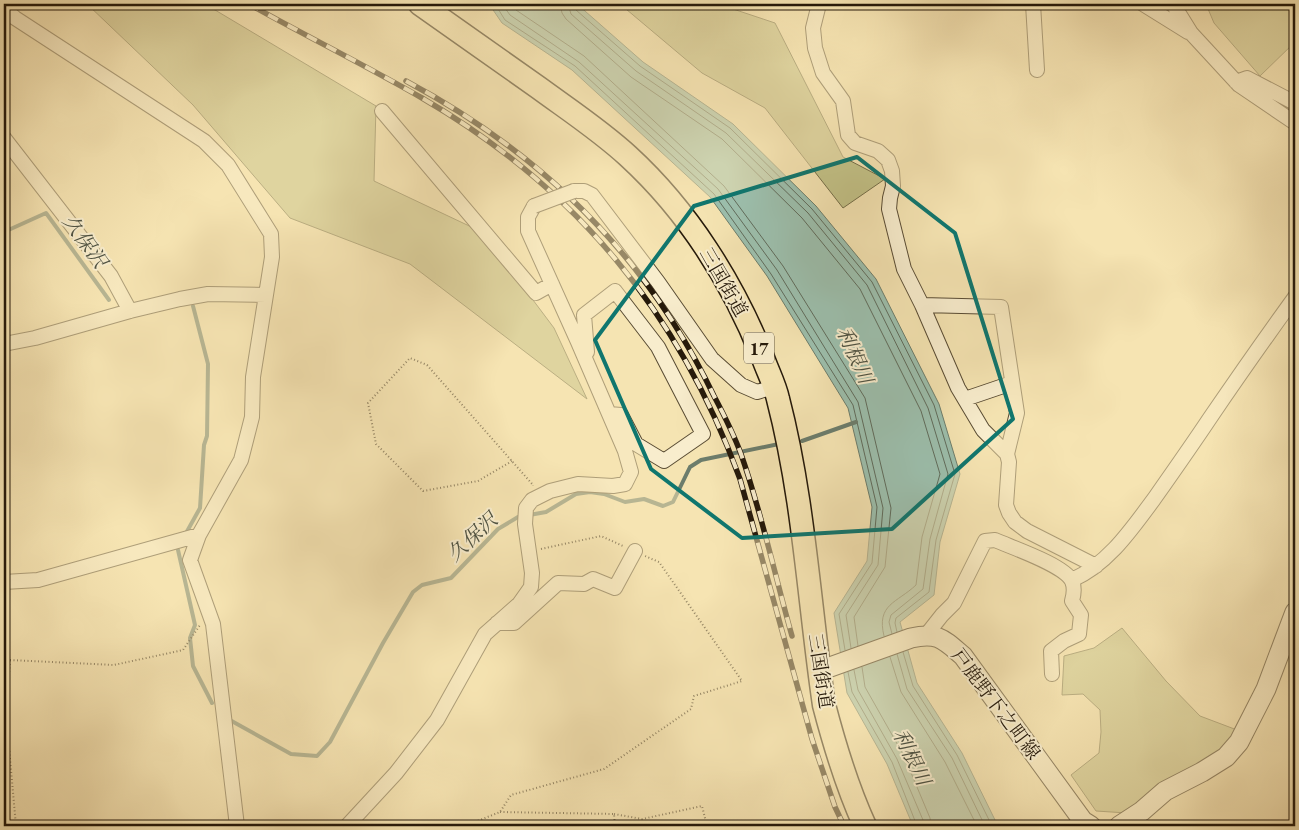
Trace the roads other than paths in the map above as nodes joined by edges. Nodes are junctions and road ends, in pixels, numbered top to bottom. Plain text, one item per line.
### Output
1 (420, 4) edge
2 (819, 4) edge
3 (1034, 4) edge
4 (1143, 4) edge
5 (1173, 4) edge
6 (7, 17) edge
7 (1191, 33) junction
8 (1037, 70) dead end
9 (1236, 82) junction
10 (1295, 103) edge
11 (382, 111) dead end
12 (1295, 123) edge
13 (4, 138) edge
14 (552, 284) junction
15 (266, 295) junction
16 (1295, 297) edge
17 (922, 305) junction
18 (130, 311) junction
19 (4, 344) edge
20 (588, 365) junction
21 (1012, 383) junction
22 (774, 387) junction
23 (965, 400) junction
24 (609, 414) junction
25 (1007, 454) junction
26 (199, 534) junction
27 (635, 551) road end
28 (1096, 566) junction
29 (1072, 580) junction
30 (4, 582) edge
31 (1295, 612) edge
32 (497, 623) junction
33 (919, 636) junction
34 (826, 669) junction
35 (1052, 674) dead end
36 (236, 826) edge
37 (347, 826) edge
38 (865, 826) edge
39 (1090, 826) edge
40 (1119, 826) edge

1 - 22 highway, 三国街道 / 17
2 - 17 street
3 - 8 street
4 - 7 street
5 - 7 street
6 - 15 street
7 - 9 street
9 - 10 street
9 - 12 street
11 - 14 street
13 - 18 street
14 - 20 street
14 - 22 street, bridge
15 - 18 street
15 - 26 street
16 - 28 street
17 - 21 street
17 - 23 street
18 - 19 street
20 - 24 street
20 - 24 street
21 - 23 street
21 - 25 street
22 - 34 highway, 三国街道 / 17
23 - 25 street
24 - 32 street
25 - 28 street
26 - 30 street
26 - 36 street
27 - 32 street
28 - 29 street
29 - 33 street
29 - 35 street
31 - 40 main road
32 - 37 street
33 - 34 main road
33 - 39 main road, 戸鹿野下之町線
34 - 38 highway, 三国街道 / 17

